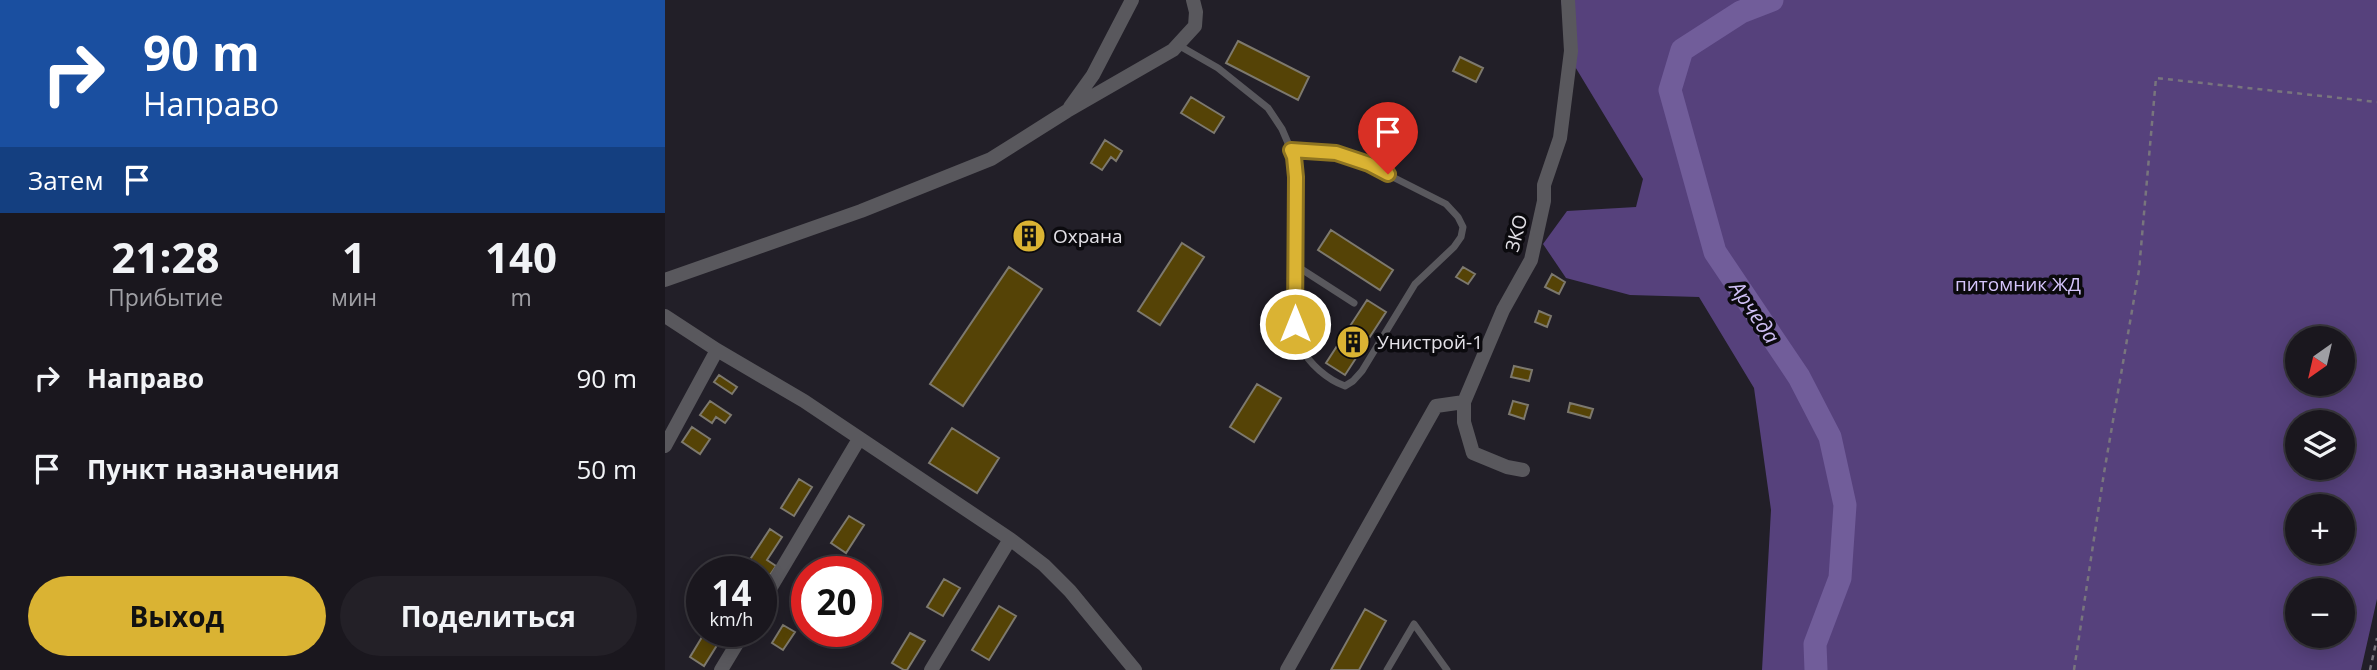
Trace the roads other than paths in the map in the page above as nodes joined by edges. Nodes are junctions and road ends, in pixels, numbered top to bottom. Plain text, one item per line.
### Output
1 (1132, 0) edge
2 (1193, 0) edge
3 (1568, 0) edge
4 (1178, 46) junction
5 (1067, 111) junction
6 (1291, 150) junction
7 (1295, 265) junction
8 (665, 280) edge
9 (1354, 303) dead end
10 (665, 316) edge
11 (717, 350) junction
12 (1464, 402) junction
13 (859, 439) junction
14 (665, 446) edge
15 (1523, 470) dead end
16 (1010, 539) junction
17 (777, 577) edge
18 (735, 647) edge
19 (720, 670) edge
20 (931, 670) edge
21 (1135, 670) edge
22 (1287, 670) edge
23 (1387, 670) edge
24 (1447, 670) edge

1 - 5 street
2 - 4 street
3 - 12 street, ЗКО
4 - 5 street
4 - 6 lane
5 - 8 street
6 - 7 lane
6 - 7 lane
7 - 9 lane
10 - 11 street
11 - 13 street
11 - 14 street
12 - 15 street, ЗКО
12 - 22 street
13 - 16 street
13 - 17 street
16 - 20 street
16 - 21 street
18 - 19 street
23 - 24 lane

